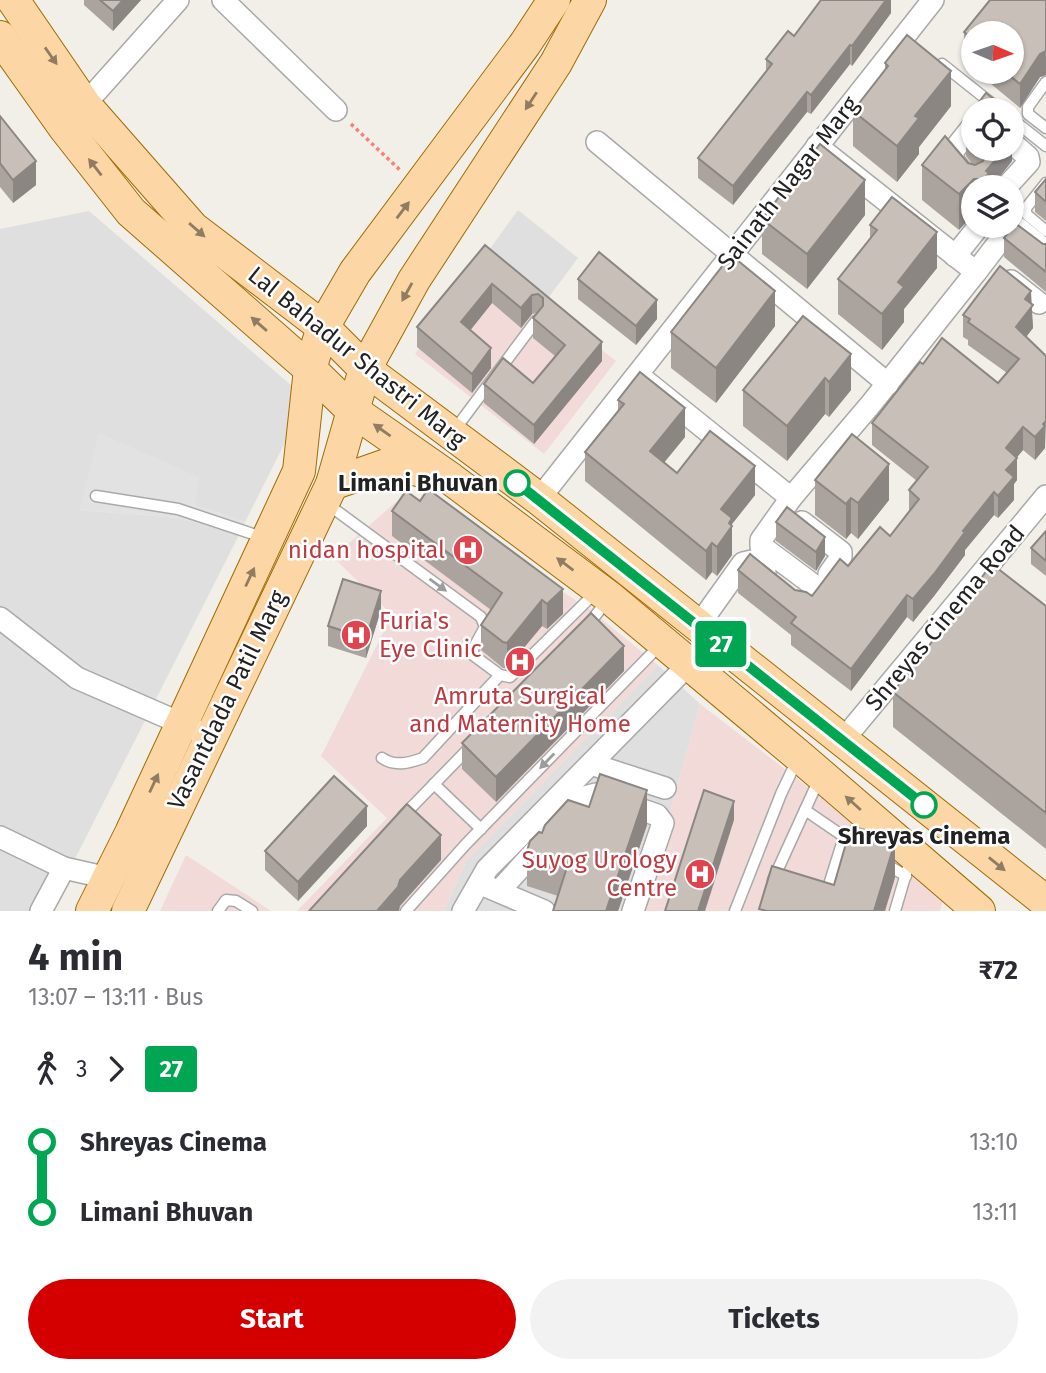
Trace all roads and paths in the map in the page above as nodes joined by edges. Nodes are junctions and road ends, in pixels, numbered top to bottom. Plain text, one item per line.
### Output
1 (13, 0) edge
2 (178, 0) edge
3 (223, 0) edge
4 (554, 0) edge
5 (590, 0) edge
6 (933, 0) edge
7 (0, 37) edge
8 (525, 44) junction
9 (934, 58) edge
10 (556, 64) junction
11 (1046, 82) edge
12 (985, 98) edge
13 (336, 110) joint
14 (75, 116) junction
15 (1046, 128) edge
16 (1024, 129) edge
17 (961, 141) edge
18 (597, 142) dead end
19 (817, 146) junction
20 (1046, 146) edge
21 (1024, 154) edge
22 (965, 175) edge
23 (1017, 175) edge
24 (1046, 183) edge
25 (419, 189) junction
26 (1046, 231) edge
27 (969, 238) edge
28 (1046, 251) edge
29 (732, 254) junction
30 (955, 256) junction
31 (980, 266) junction
32 (1039, 303) dead end
33 (536, 321) edge
34 (323, 327) junction
35 (310, 369) junction
36 (365, 369) junction
37 (638, 374) junction
38 (887, 384) junction
39 (352, 410) junction
40 (452, 434) junction
41 (451, 479) junction
42 (328, 492) junction
43 (96, 496) dead end
44 (1046, 496) edge
45 (539, 499) junction
46 (787, 503) junction
47 (271, 532) junction
48 (305, 540) junction
49 (985, 568) junction
50 (1005, 584) edge
51 (815, 586) junction
52 (604, 594) junction
53 (0, 618) edge
54 (228, 625) junction
55 (698, 626) junction
56 (580, 635) edge
57 (256, 639) junction
58 (663, 642) junction
59 (690, 663) junction
60 (499, 675) junction
61 (181, 724) junction
62 (483, 734) edge
63 (210, 737) junction
64 (844, 740) junction
65 (382, 758) dead end
66 (591, 764) junction
67 (810, 765) junction
68 (434, 784) junction
69 (665, 788) dead end
70 (805, 810) junction
71 (396, 823) edge
72 (481, 829) junction
73 (0, 837) edge
74 (844, 837) junction
75 (144, 840) junction
76 (909, 865) junction
77 (64, 868) junction
78 (108, 878) junction
79 (489, 887) junction
80 (773, 889) edge
81 (811, 898) edge
82 (1046, 902) edge
83 (41, 911) edge
84 (92, 911) edge
85 (128, 911) edge
86 (218, 911) edge
87 (252, 911) edge
88 (406, 911) edge
89 (463, 911) edge
90 (544, 911) edge
91 (633, 911) edge
92 (735, 911) edge
93 (895, 911) edge
94 (979, 911) edge

1 -> 14 main road, Lal Bahadur Shastri Marg
2 - 14 street
3 - 13 street
4 - 8 main road, Vasantdada Patil Marg
5 - 10 main road, Vasantdada Patil Marg
6 - 19 street, Sainath Nagar Marg
7 - 14 main road, Lal Bahadur Shastri Marg
8 - 10 main road
8 - 25 main road, Vasantdada Patil Marg
9 - 12 lane
10 -> 36 main road, Vasantdada Patil Marg
11 - 15 lane
13 - 25 path
14 -> 34 main road, Lal Bahadur Shastri Marg
35 -> 14 main road, Lal Bahadur Shastri Marg
16 - 20 lane
17 - 22 street
18 - 29 street
19 - 29 street, Sainath Nagar Marg
19 - 30 street
21 - 23 street
24 - 26 lane
34 -> 25 main road, Vasantdada Patil Marg
27 - 30 street
28 - 31 street
29 - 37 street, Sainath Nagar Marg
29 - 38 street
30 - 31 street
31 - 32 street
31 - 38 street
33 - 40 lane
34 - 35 main road, Vasantdada Patil Marg
34 - 36 main road, Lal Bahadur Shastri Marg
35 - 39 main road, Lal Bahadur Shastri Marg
35 - 47 main road, Vasantdada Patil Marg
36 - 39 main road, Vasantdada Patil Marg
36 - 40 main road, Lal Bahadur Shastri Marg
37 - 45 street, Sainath Nagar Marg
37 - 46 street
38 - 46 street
41 -> 39 main road, Lal Bahadur Shastri Marg
39 - 42 main road, Vasantdada Patil Marg
40 - 45 main road, Lal Bahadur Shastri Marg
41 - 42 main road
52 -> 41 main road, Lal Bahadur Shastri Marg
42 - 48 main road, Vasantdada Patil Marg
42 -> 60 lane
43 - 47 lane
44 - 49 street, Shreyas Cinema Road
45 - 55 main road, Lal Bahadur Shastri Marg
46 - 51 street
46 - 51 street
47 - 48 main road
54 -> 47 main road, Vasantdada Patil Marg
48 - 57 main road, Vasantdada Patil Marg
49 - 50 street
49 - 64 street, Shreyas Cinema Road
51 - 55 street
52 - 56 lane
52 - 58 main road, Lal Bahadur Shastri Marg
52 - 60 lane
53 - 61 street
54 - 57 main road
54 - 61 main road, Vasantdada Patil Marg
55 - 64 main road, Lal Bahadur Shastri Marg
57 - 63 main road, Vasantdada Patil Marg
58 - 59 main road, Lal Bahadur Shastri Marg
58 -> 72 lane
59 - 66 street
59 - 67 main road, Lal Bahadur Shastri Marg
60 - 65 lane
61 - 63 street
75 -> 61 main road, Vasantdada Patil Marg
62 - 68 lane
63 - 75 main road, Vasantdada Patil Marg
64 -> 82 main road, Lal Bahadur Shastri Marg
66 - 69 street
66 - 79 street
67 - 70 lane
76 -> 67 main road, Lal Bahadur Shastri Marg
67 - 92 lane
68 - 71 lane
68 - 72 lane
70 - 74 lane
70 - 80 lane
72 - 88 lane
73 - 77 street
74 - 76 lane
74 - 81 lane
75 - 78 main road, Vasantdada Patil Marg
75 - 85 main road, Vasantdada Patil Marg
76 - 93 lane
76 - 94 main road, Lal Bahadur Shastri Marg
77 - 78 street
77 - 83 street
78 - 84 main road, Vasantdada Patil Marg
79 - 89 street
79 - 90 street
79 - 91 street
86 - 87 lane

